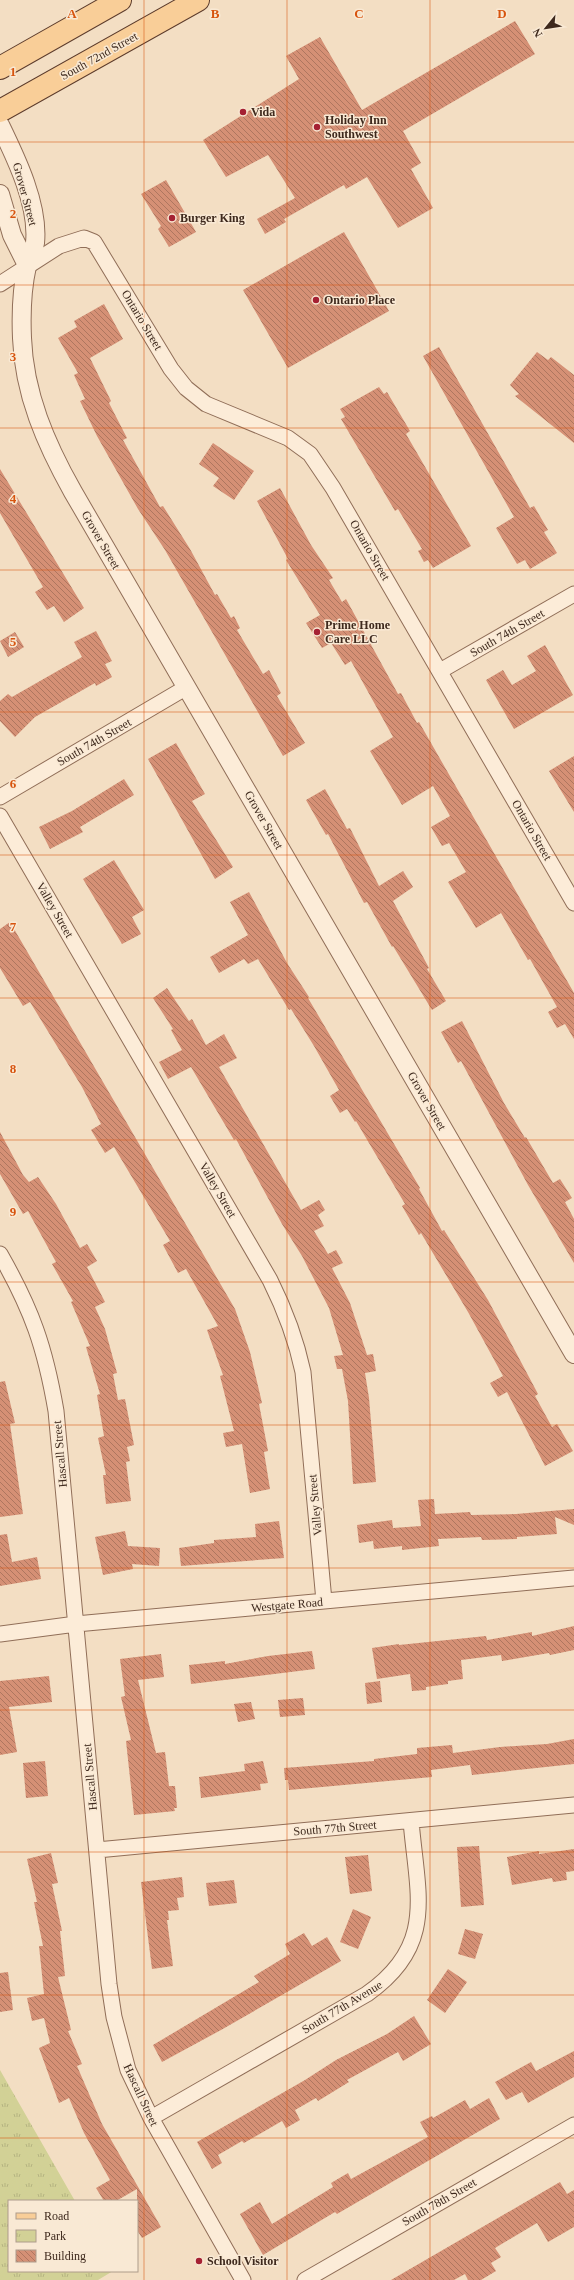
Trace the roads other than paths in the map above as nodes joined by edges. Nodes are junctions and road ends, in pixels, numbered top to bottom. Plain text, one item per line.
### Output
1 (120, 0) edge
2 (198, 0) edge
3 (0, 68) edge
4 (0, 111) edge
5 (0, 125) edge
6 (0, 194) edge
7 (27, 265) junction
8 (0, 284) edge
9 (574, 594) edge
10 (440, 671) junction
11 (187, 688) junction
12 (0, 797) edge
13 (0, 816) edge
14 (574, 902) edge
15 (0, 1254) edge
16 (574, 1354) edge
17 (574, 1578) edge
18 (324, 1601) junction
19 (76, 1624) junction
20 (0, 1634) edge
21 (574, 1805) edge
22 (411, 1820) junction
23 (97, 1850) junction
24 (151, 2118) junction
25 (574, 2125) edge
26 (243, 2280) edge
27 (304, 2280) edge

1 - 3 main road
2 - 4 main road, South 72nd Street
5 - 7 street, Grover Street
6 - 7 street, Grover Street
7 - 8 street, Ontario Street
7 - 10 street, Ontario Street
7 - 11 street, Grover Street
9 - 10 street, South 74th Street
10 - 14 street, Ontario Street
11 - 12 street, South 74th Street
11 - 16 street, Grover Street
13 - 18 street, Valley Street
15 - 19 street, Hascall Street
17 - 18 street, Westgate Road
18 - 19 street, Westgate Road
19 - 20 street, Westgate Road
19 - 23 street, Hascall Street
21 - 22 street, South 77th Street
22 - 23 street, South 77th Street
22 - 24 street, South 77th Avenue
23 - 24 street, Hascall Street
24 - 26 street, Hascall Street
25 - 27 street, South 78th Street

